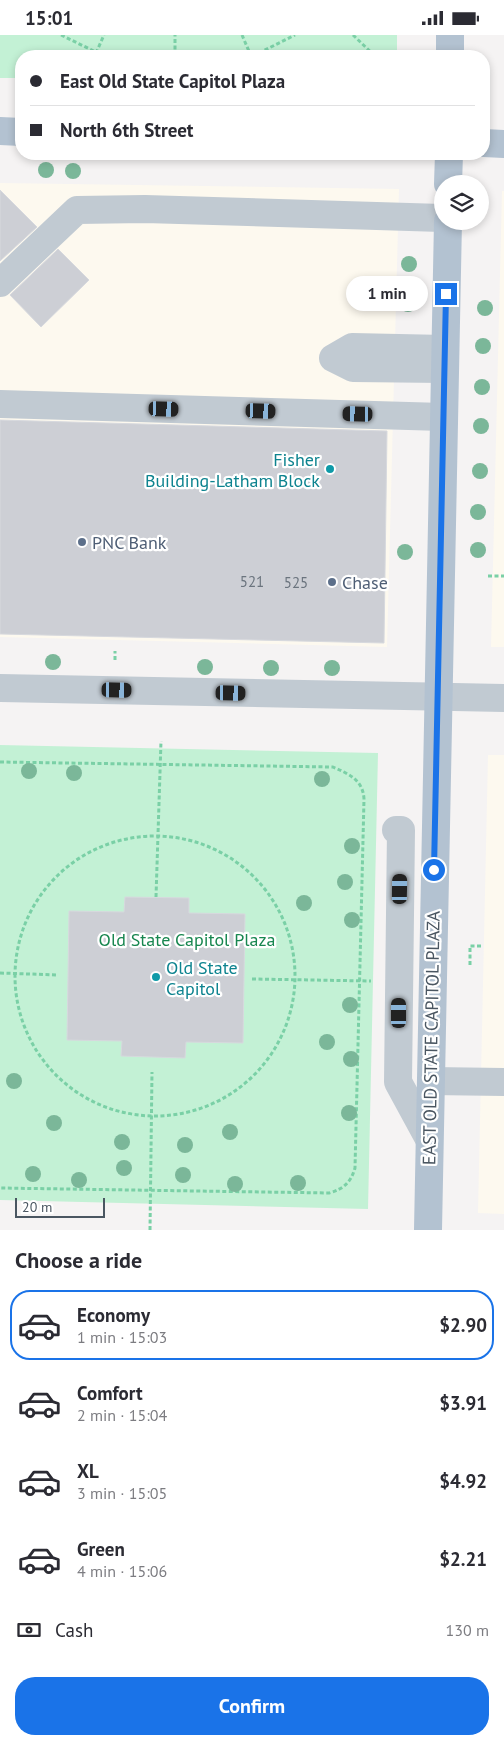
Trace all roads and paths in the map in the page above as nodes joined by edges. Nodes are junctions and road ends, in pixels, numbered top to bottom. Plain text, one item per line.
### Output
1 (61, 35) edge
2 (104, 35) edge
3 (175, 35) edge
4 (242, 35) edge
5 (295, 35) edge
6 (353, 35) edge
7 (450, 35) edge
8 (90, 50) edge
9 (97, 50) edge
10 (175, 50) edge
11 (249, 50) edge
12 (264, 50) edge
13 (369, 50) edge
14 (450, 50) edge
15 (0, 131) edge
16 (15, 132) edge
17 (490, 143) edge
18 (504, 144) edge
19 (449, 160) edge
20 (448, 175) edge
21 (434, 218) edge
22 (448, 230) edge
23 (0, 283) edge
24 (0, 404) edge
25 (443, 417) junction
26 (488, 576) dead end
27 (504, 576) edge
28 (0, 688) edge
29 (439, 696) junction
30 (504, 698) edge
31 (161, 741) dead end
32 (0, 762) edge
33 (160, 765) junction
34 (396, 830) dead end
35 (158, 838) junction
36 (156, 897) dead end
37 (481, 946) dead end
38 (470, 965) dead end
39 (0, 973) edge
40 (14, 974) junction
41 (58, 975) dead end
42 (252, 979) dead end
43 (296, 980) junction
44 (360, 981) junction
45 (376, 981) dead end
46 (152, 1072) dead end
47 (431, 1081) junction
48 (504, 1082) edge
49 (152, 1115) junction
50 (430, 1139) junction
51 (0, 1188) edge
52 (151, 1192) junction
53 (150, 1230) edge
54 (428, 1230) edge

1 - 8 path
2 - 9 path
3 - 10 path
4 - 11 path
5 - 12 path
6 - 13 path
7 - 14 main road
15 - 16 main road
17 - 18 main road
19 - 20 main road
21 - 23 street
22 - 25 main road, EAST OLD STATE CAPITOL PLAZA
24 - 25 street
25 - 29 main road, EAST OLD STATE CAPITOL PLAZA
26 - 27 path
28 - 29 street
29 - 30 street
29 - 47 main road, EAST OLD STATE CAPITOL PLAZA
31 - 33 path
32 - 33 path
33 - 35 path
33 - 44 path
34 - 50 street
35 - 36 path
35 - 40 path
35 - 43 path
37 - 38 path
39 - 40 path
40 - 41 path
40 - 49 path
42 - 43 path
43 - 44 path
43 - 49 path
44 - 45 path
44 - 52 path
46 - 49 path
47 - 48 street
47 - 50 main road, EAST OLD STATE CAPITOL PLAZA
49 - 52 path
50 - 54 main road, EAST OLD STATE CAPITOL PLAZA
51 - 52 path
52 - 53 path

